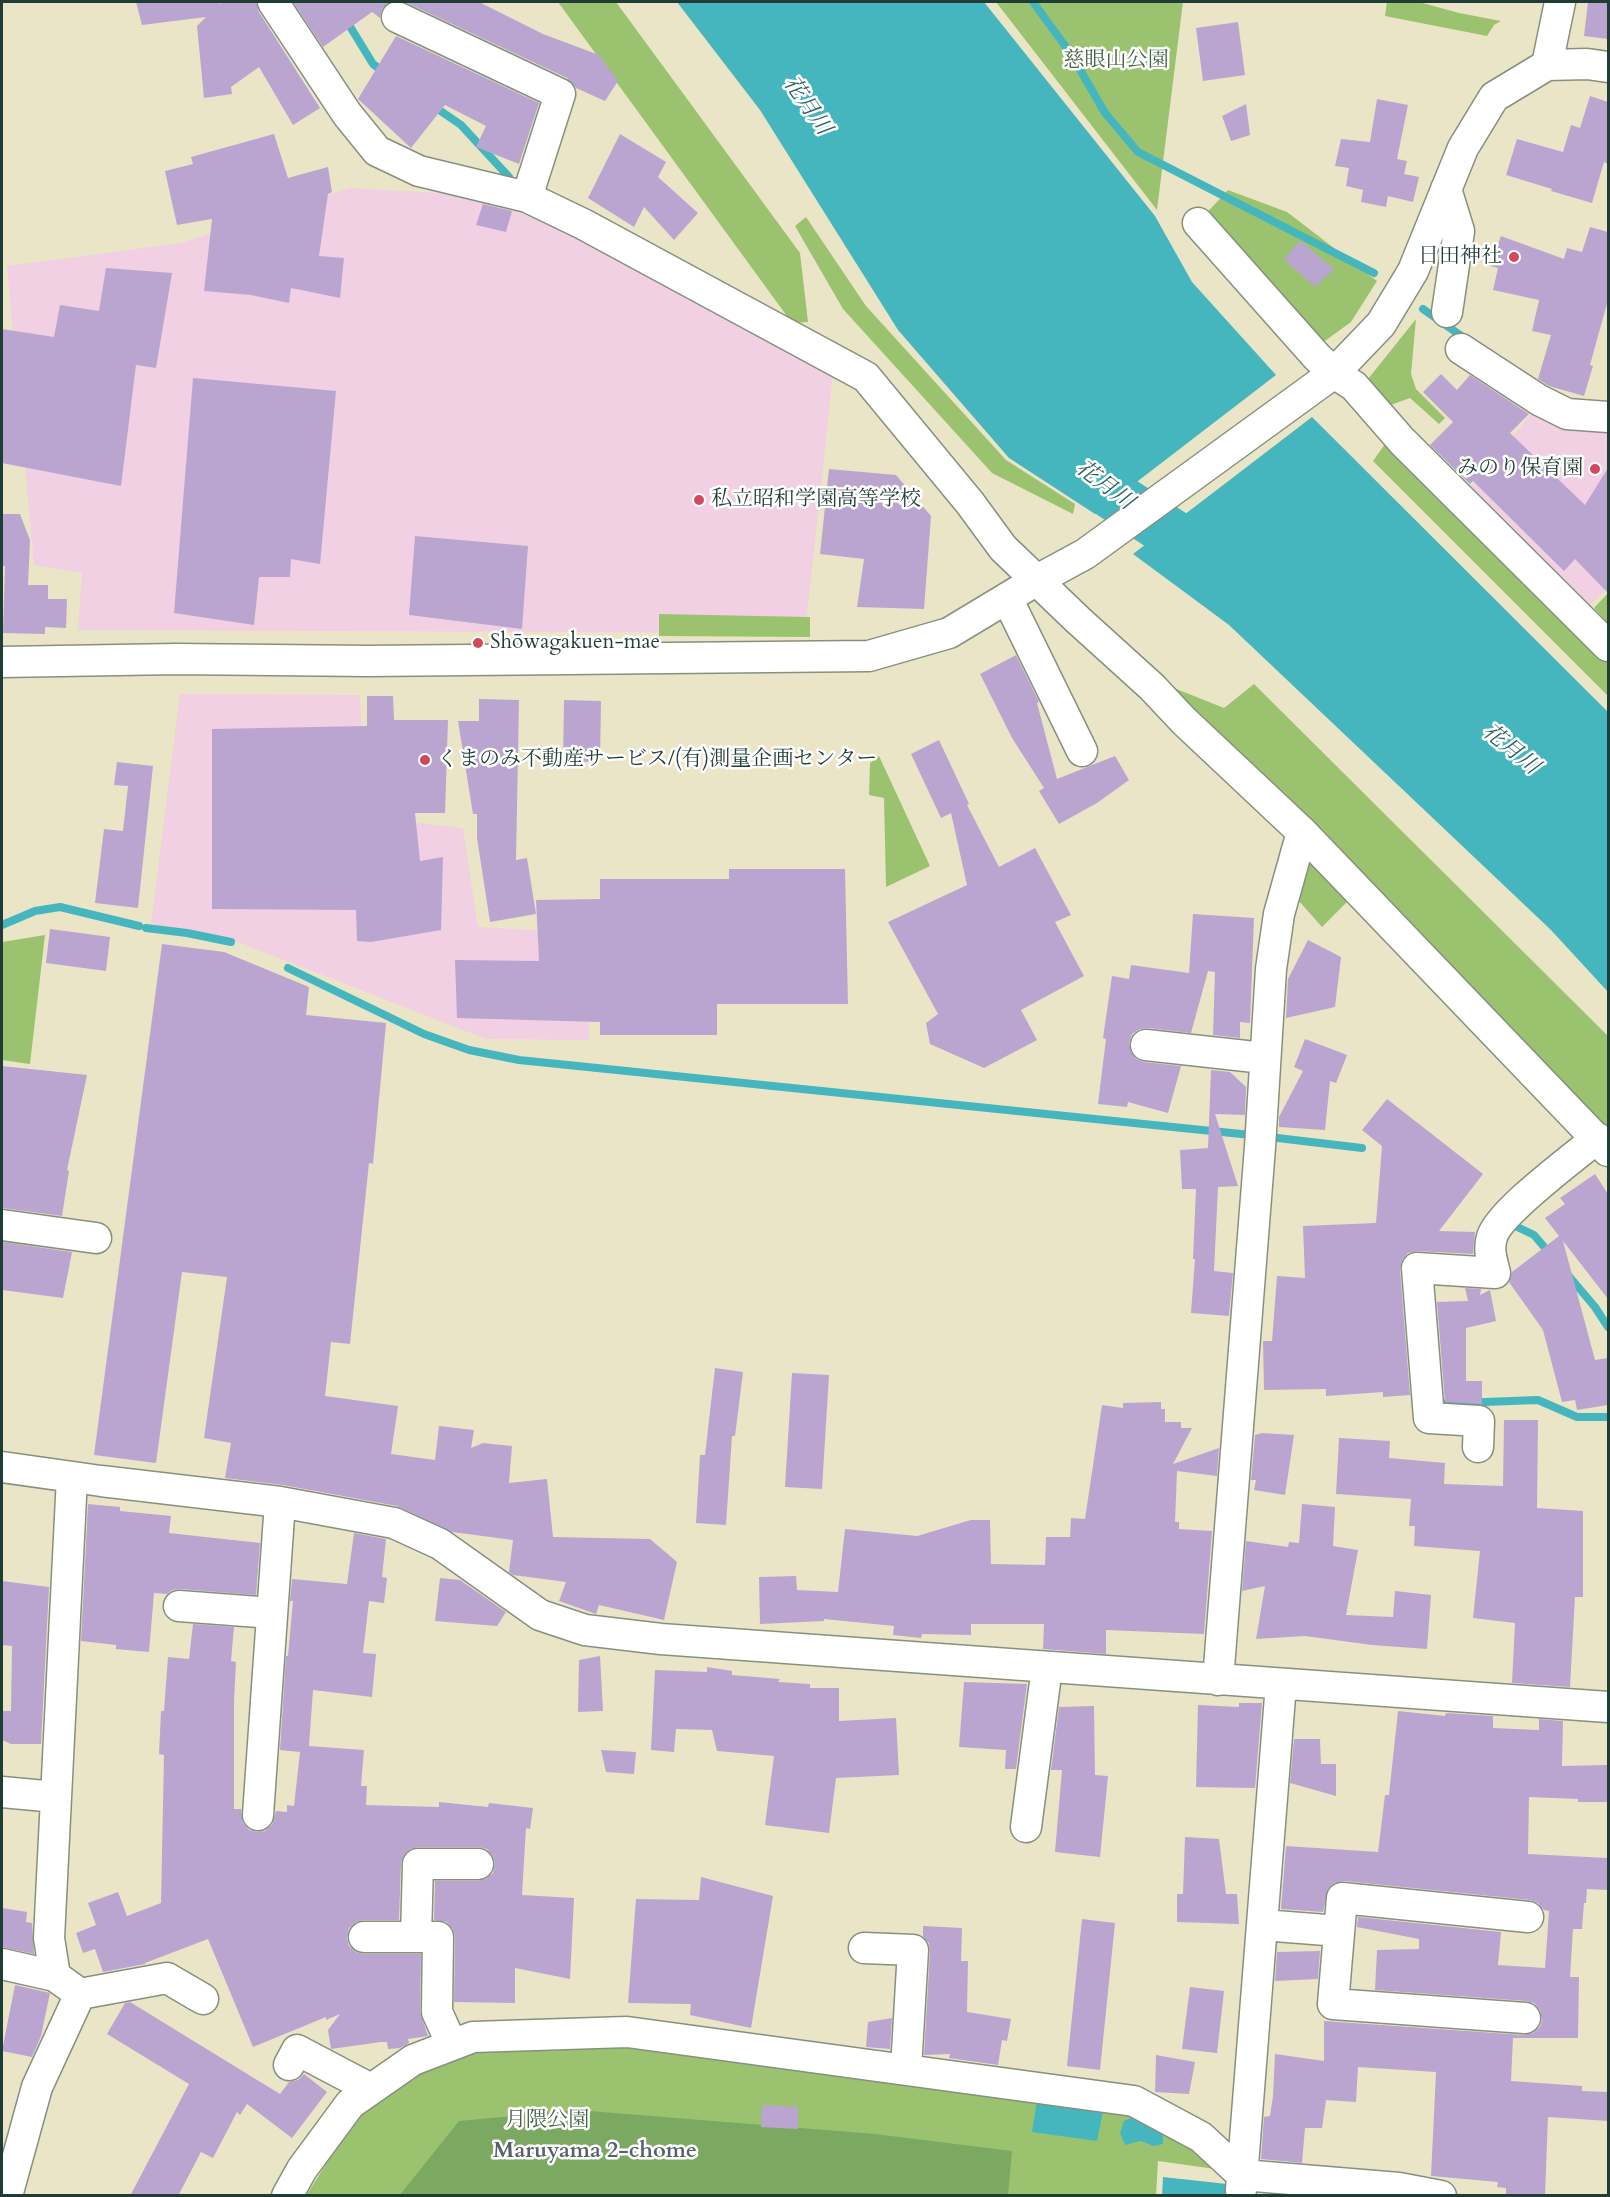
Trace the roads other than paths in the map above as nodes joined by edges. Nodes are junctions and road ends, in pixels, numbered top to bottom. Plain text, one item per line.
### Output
1 (273, 2) edge
2 (1560, 2) edge
3 (397, 17) dead end
4 (1547, 66) junction
5 (1608, 67) edge
6 (1446, 189) junction
7 (527, 197) junction
8 (1198, 223) dead end
9 (1447, 312) dead end
10 (1461, 349) dead end
11 (1334, 373) junction
12 (1608, 417) edge
13 (1038, 579) junction
14 (1007, 598) junction
15 (1608, 646) edge
16 (2, 662) edge
17 (1082, 751) dead end
18 (1302, 832) junction
19 (1146, 1045) dead end
20 (1264, 1059) junction
21 (1603, 1145) edge
22 (2, 1226) edge
23 (96, 1238) dead end
24 (1478, 1447) dead end
25 (2, 1467) edge
26 (72, 1477) junction
27 (280, 1502) junction
28 (179, 1606) dead end
29 (272, 1613) junction
30 (1047, 1667) junction
31 (1218, 1680) junction
32 (1281, 1684) junction
33 (1608, 1707) edge
34 (2, 1792) edge
35 (56, 1797) junction
36 (258, 1815) dead end
37 (1026, 1827) dead end
38 (478, 1864) dead end
39 (1528, 1917) dead end
40 (1262, 1925) junction
41 (1339, 1931) junction
42 (364, 1937) dead end
43 (416, 1937) junction
44 (864, 1948) dead end
45 (2, 1964) edge
46 (55, 1976) junction
47 (80, 1994) junction
48 (203, 1999) dead end
49 (1525, 2018) dead end
50 (452, 2044) junction
51 (289, 2065) dead end
52 (906, 2069) junction
53 (371, 2089) junction
54 (11, 2143) edge
55 (1241, 2185) edge
56 (1399, 2192) edge
57 (7, 2196) edge
58 (287, 2196) edge
59 (1441, 2196) edge

1 - 7 street
2 - 4 street
3 - 7 street
4 - 5 street
4 - 6 street
6 - 9 street
6 - 11 street
7 - 13 street
8 - 11 street
10 - 12 street
11 - 13 street
11 - 15 street
13 - 14 street
13 - 18 street
14 - 16 street
14 - 17 street
18 - 20 street
18 - 21 street
19 - 20 street
20 - 31 street
21 - 24 street
22 - 23 street
25 - 26 street
26 - 27 street
26 - 35 street
27 - 29 street
27 - 30 street
28 - 29 street
29 - 36 street
30 - 31 street
30 - 37 street
31 - 32 street
32 - 33 street
32 - 40 street
34 - 35 street
35 - 46 street
38 - 43 street
39 - 41 street
40 - 41 street
40 - 55 street
41 - 49 street
42 - 43 street
43 - 50 street
44 - 52 street
45 - 46 street
46 - 47 street
47 - 48 street
47 - 54 street
50 - 52 street
50 - 53 street
51 - 53 street
52 - 55 street
53 - 58 street
54 - 57 street
55 - 56 street
56 - 59 street

